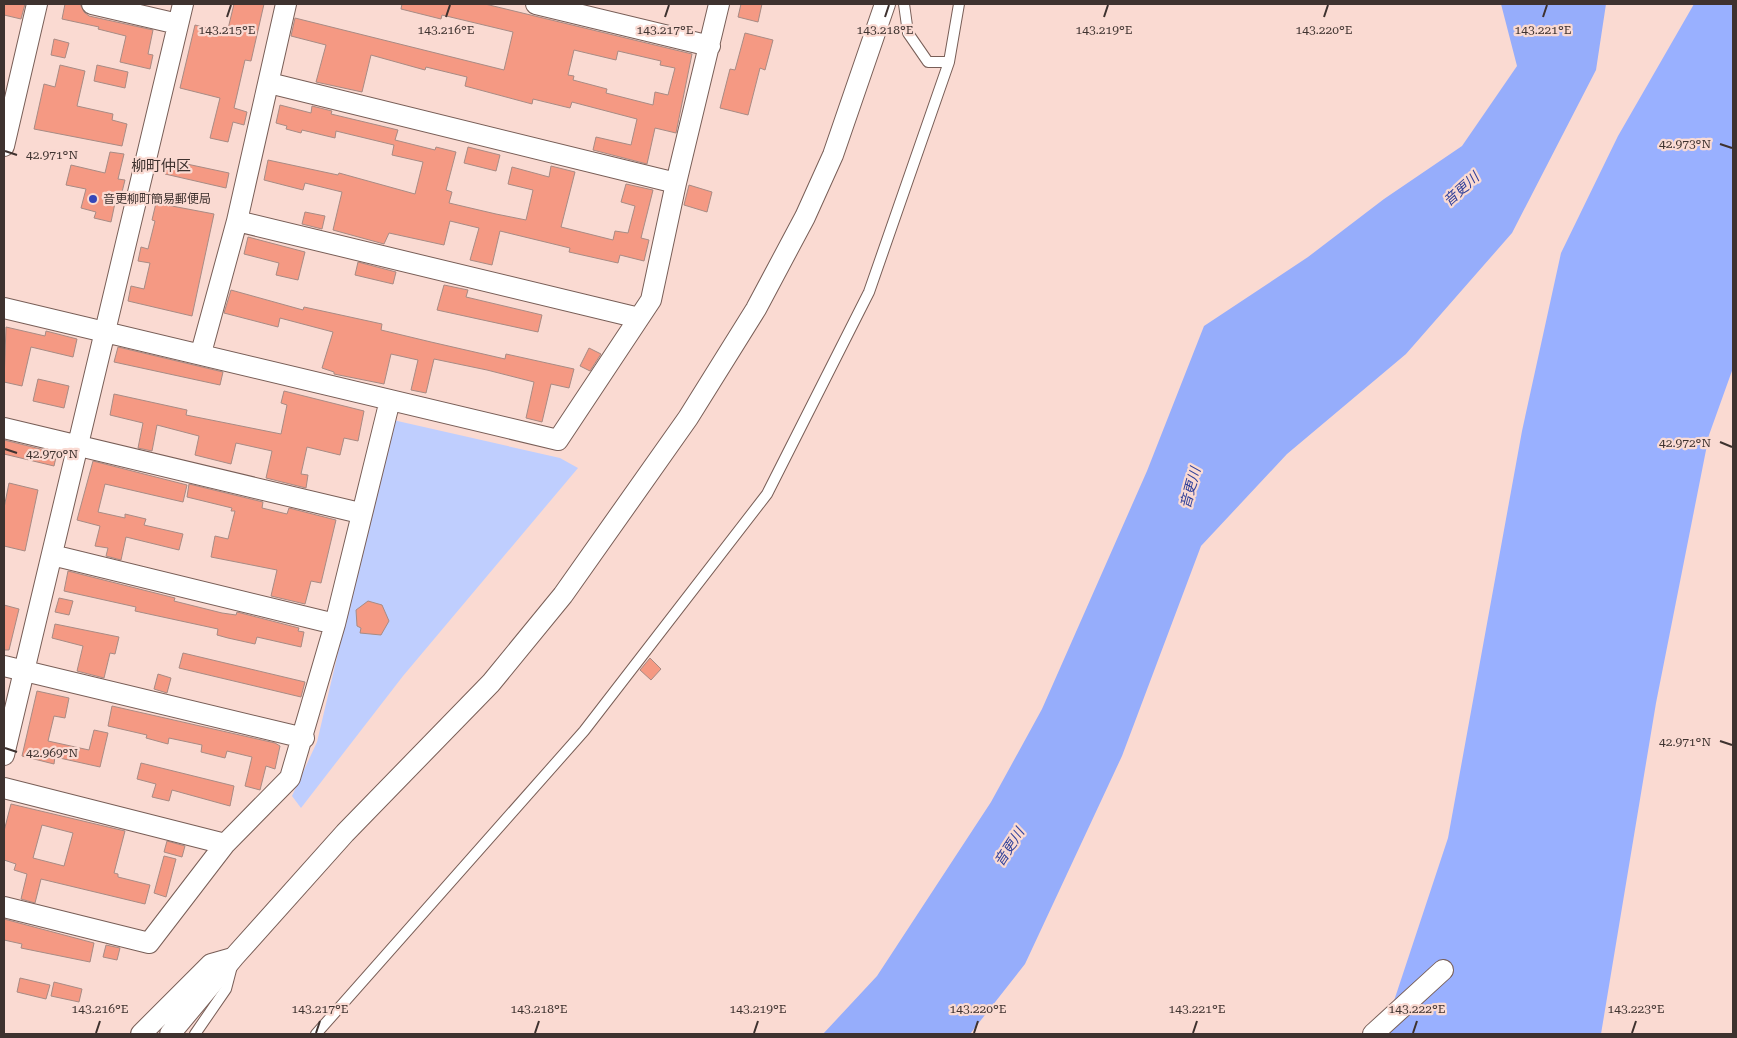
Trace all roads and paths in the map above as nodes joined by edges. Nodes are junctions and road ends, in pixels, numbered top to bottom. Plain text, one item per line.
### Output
1 (37, 4) edge
2 (92, 4) edge
3 (183, 4) edge
4 (286, 4) edge
5 (536, 4) edge
6 (719, 4) edge
7 (884, 4) edge
8 (904, 4) edge
9 (959, 4) edge
10 (178, 24) junction
11 (710, 46) junction
12 (949, 62) junction
13 (269, 83) junction
14 (4, 146) edge
15 (676, 183) junction
16 (238, 221) junction
17 (4, 308) edge
18 (639, 318) junction
19 (106, 332) junction
20 (201, 353) junction
21 (390, 400) junction
22 (4, 428) edge
23 (77, 446) junction
24 (360, 513) junction
25 (52, 555) junction
26 (335, 624) junction
27 (13, 669) edge
28 (304, 738) junction
29 (4, 755) edge
30 (4, 788) edge
31 (225, 844) junction
32 (4, 907) edge
33 (234, 957) junction
34 (1443, 970) dead end
35 (141, 1034) edge
36 (170, 1034) edge
37 (194, 1034) edge
38 (316, 1034) edge
39 (1373, 1034) edge

1 - 14 street
2 - 10 street
3 - 10 street
4 - 13 street
5 - 11 street
6 - 11 street
7 - 33 street
8 - 12 lane
9 - 12 lane
10 - 19 street
11 - 15 street
12 - 38 lane
13 - 15 street
13 - 16 street
15 - 18 street
16 - 18 street
16 - 20 street
17 - 19 street
18 - 21 street
19 - 20 street
19 - 23 street
20 - 21 street
21 - 24 street
22 - 23 street
23 - 24 street
23 - 25 street
24 - 26 street
25 - 26 street
25 - 27 street
26 - 28 street
27 - 28 street
27 - 29 street
28 - 31 street
30 - 31 street
31 - 32 street
33 - 35 street
33 - 36 street
33 - 37 lane
34 - 39 street

